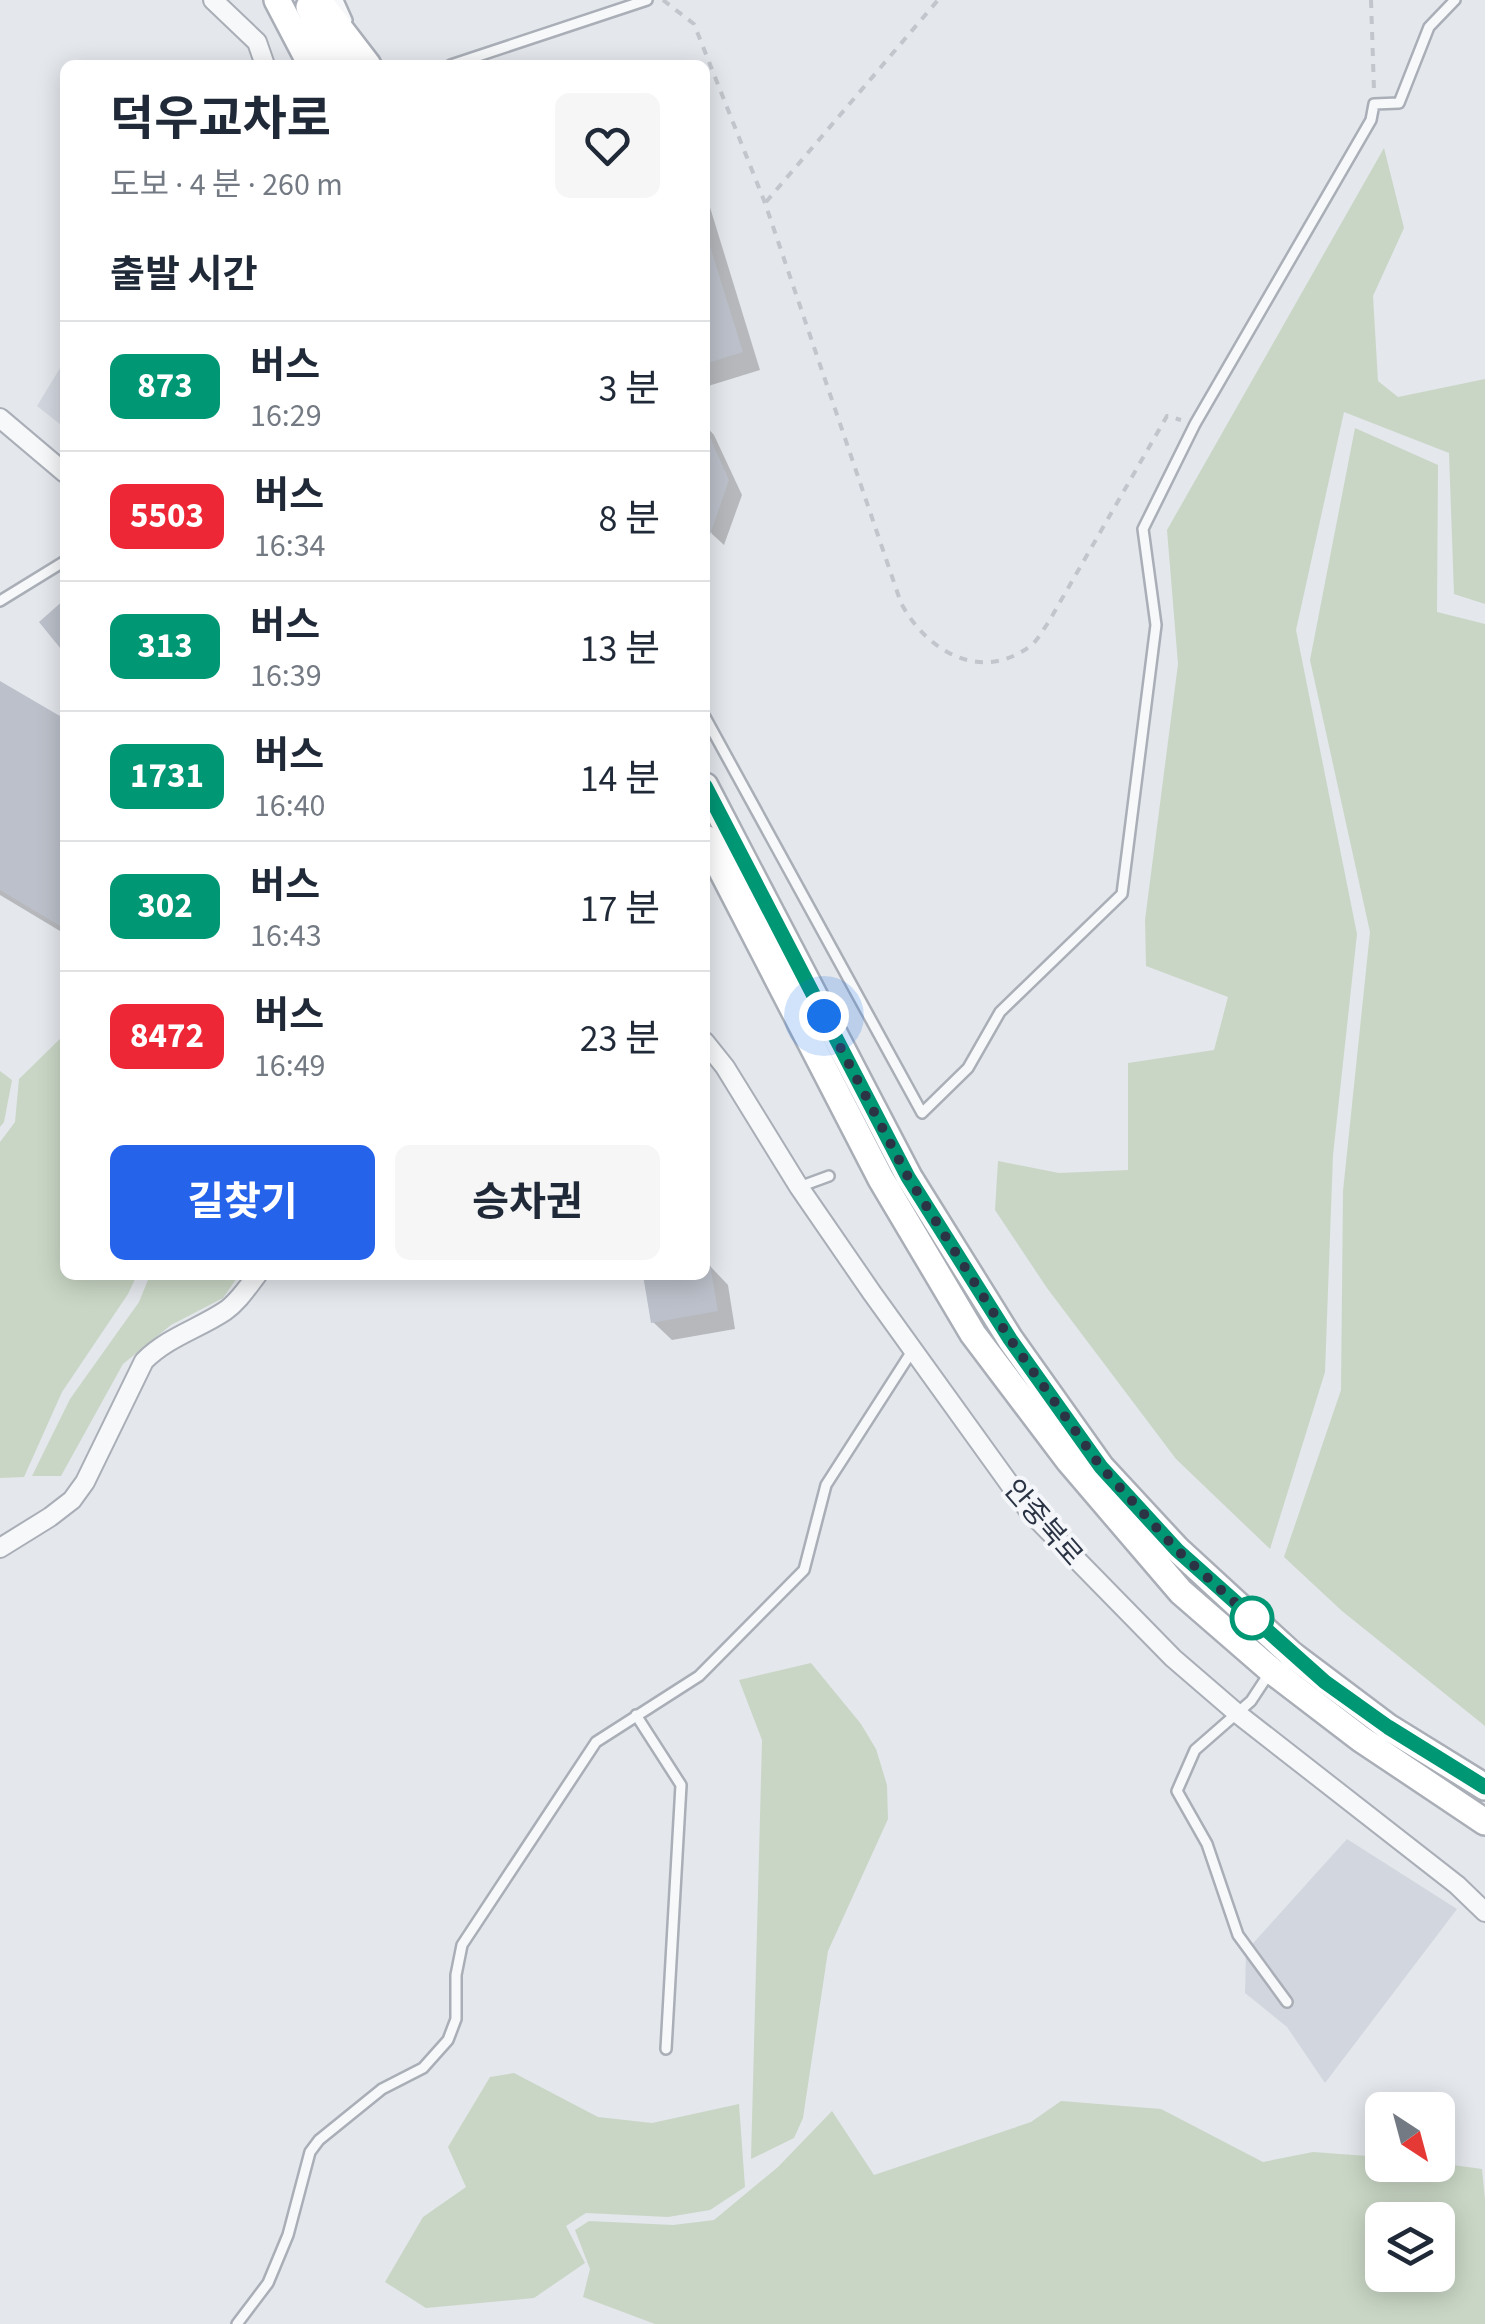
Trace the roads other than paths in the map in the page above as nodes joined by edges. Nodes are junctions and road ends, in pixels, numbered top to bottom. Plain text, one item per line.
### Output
1 (213, 0) edge
2 (277, 0) edge
3 (305, 0) edge
4 (318, 0) edge
5 (338, 0) edge
6 (647, 0) edge
7 (1456, 0) edge
8 (263, 60) edge
9 (307, 60) edge
10 (335, 60) edge
11 (365, 60) edge
12 (366, 60) edge
13 (466, 60) edge
14 (0, 418) edge
15 (60, 469) edge
16 (60, 564) edge
17 (0, 602) edge
18 (710, 726) edge
19 (710, 796) edge
20 (710, 848) edge
21 (710, 1048) edge
22 (710, 1060) edge
23 (725, 1067) junction
24 (829, 1176) dead end
25 (799, 1187) junction
26 (253, 1280) edge
27 (914, 1348) junction
28 (0, 1548) edge
29 (1282, 1662) junction
30 (1238, 1714) junction
31 (636, 1715) junction
32 (1485, 1786) edge
33 (1485, 1822) edge
34 (1485, 1912) edge
35 (1287, 2002) dead end
36 (666, 2049) dead end
37 (237, 2324) edge

1 - 8 street
2 - 9 street
3 - 10 street
4 - 11 street
5 - 12 lane
6 - 13 lane
7 - 18 lane
14 - 15 street
16 - 17 lane
19 - 29 street
20 - 29 street
21 - 23 street, 안중북로
22 - 23 street
23 - 25 street, 안중북로
24 - 25 lane
25 - 27 street, 안중북로
26 - 28 street
27 - 30 street, 안중북로
27 - 31 lane
29 - 30 lane
29 - 32 street
29 - 33 street
30 - 34 street, 안중북로
30 - 35 lane
31 - 36 lane
31 - 37 lane

